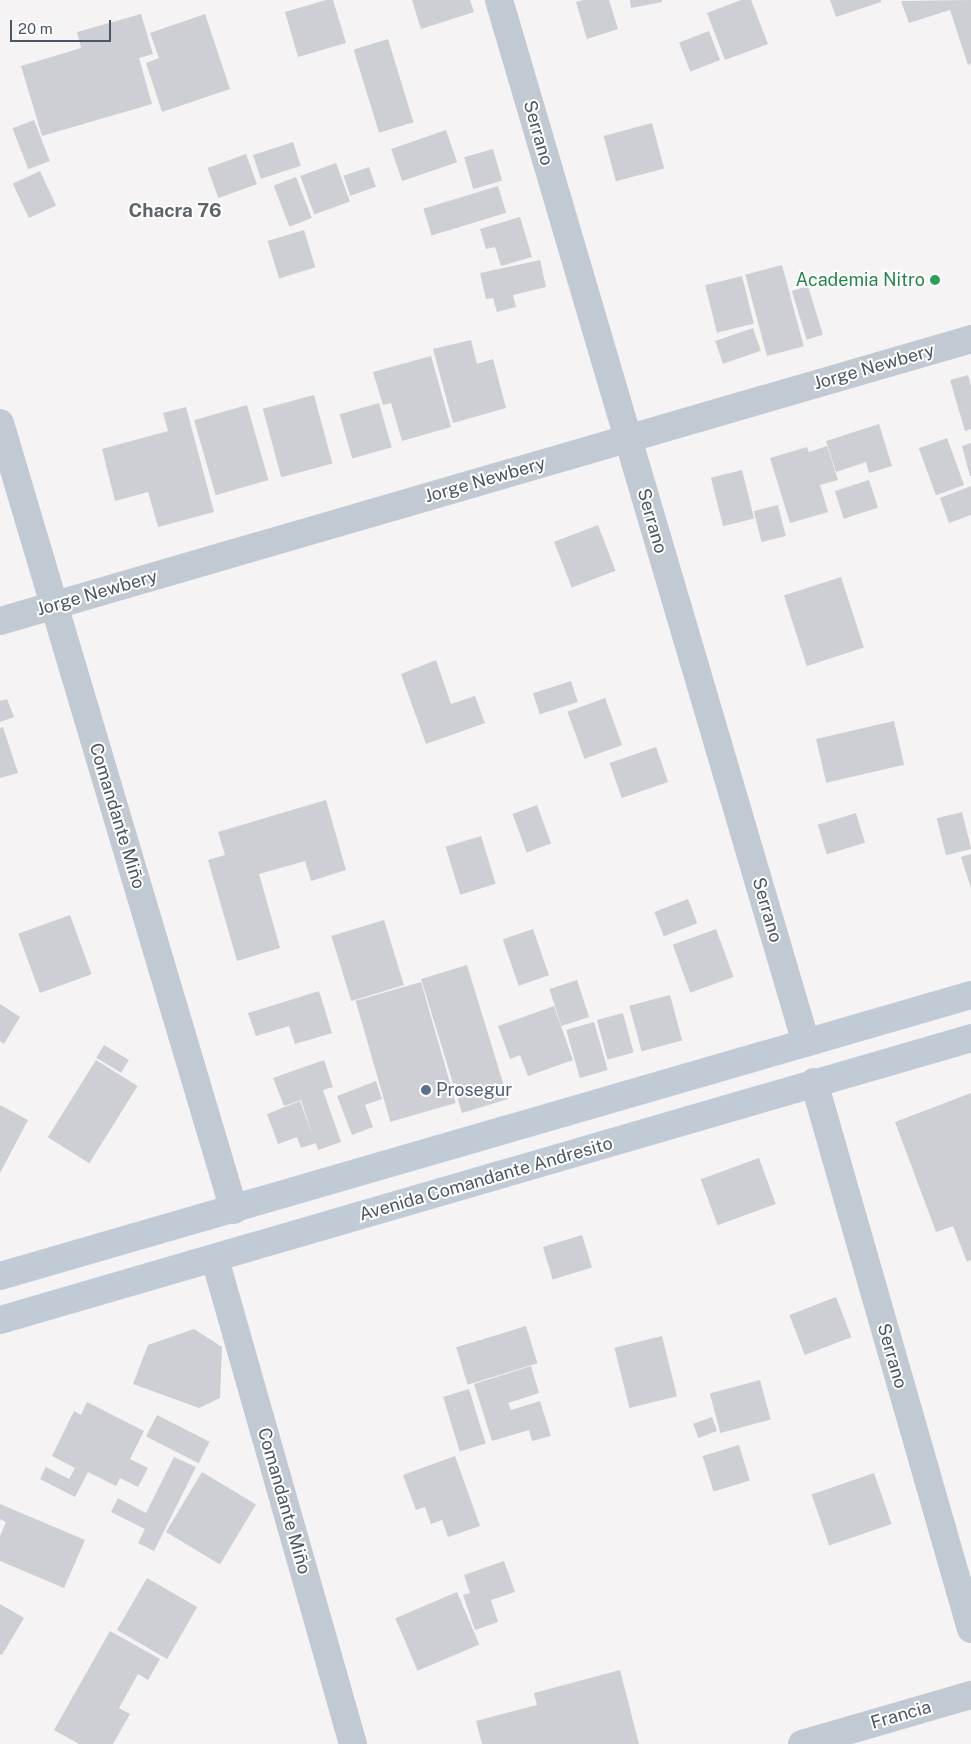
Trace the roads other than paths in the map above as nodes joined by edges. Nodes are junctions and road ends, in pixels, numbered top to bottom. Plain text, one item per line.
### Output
1 (499, 0) edge
2 (971, 339) edge
3 (0, 423) edge
4 (628, 439) junction
5 (54, 605) junction
6 (0, 621) edge
7 (971, 995) edge
8 (971, 1038) edge
9 (806, 1043) junction
10 (814, 1082) junction
11 (234, 1210) junction
12 (215, 1259) junction
13 (1, 1275) edge
14 (5, 1325) edge
15 (971, 1629) edge
16 (971, 1695) edge
17 (353, 1744) edge
18 (802, 1744) edge

1 - 4 street, Serrano
2 - 4 street, Jorge Newbery
3 - 5 street, Comandante Miño
4 - 5 street, Jorge Newbery
4 - 9 street, Serrano
5 - 6 street, Jorge Newbery
5 - 11 street, Comandante Miño
7 - 9 main road
8 - 10 main road, Avenida Comandante Andresito
9 - 11 main road
10 - 12 main road, Avenida Comandante Andresito
10 - 15 street, Serrano
11 - 13 main road
12 - 14 main road, Avenida Comandante Andresito
12 - 17 street, Comandante Miño
16 - 18 street, Francia

